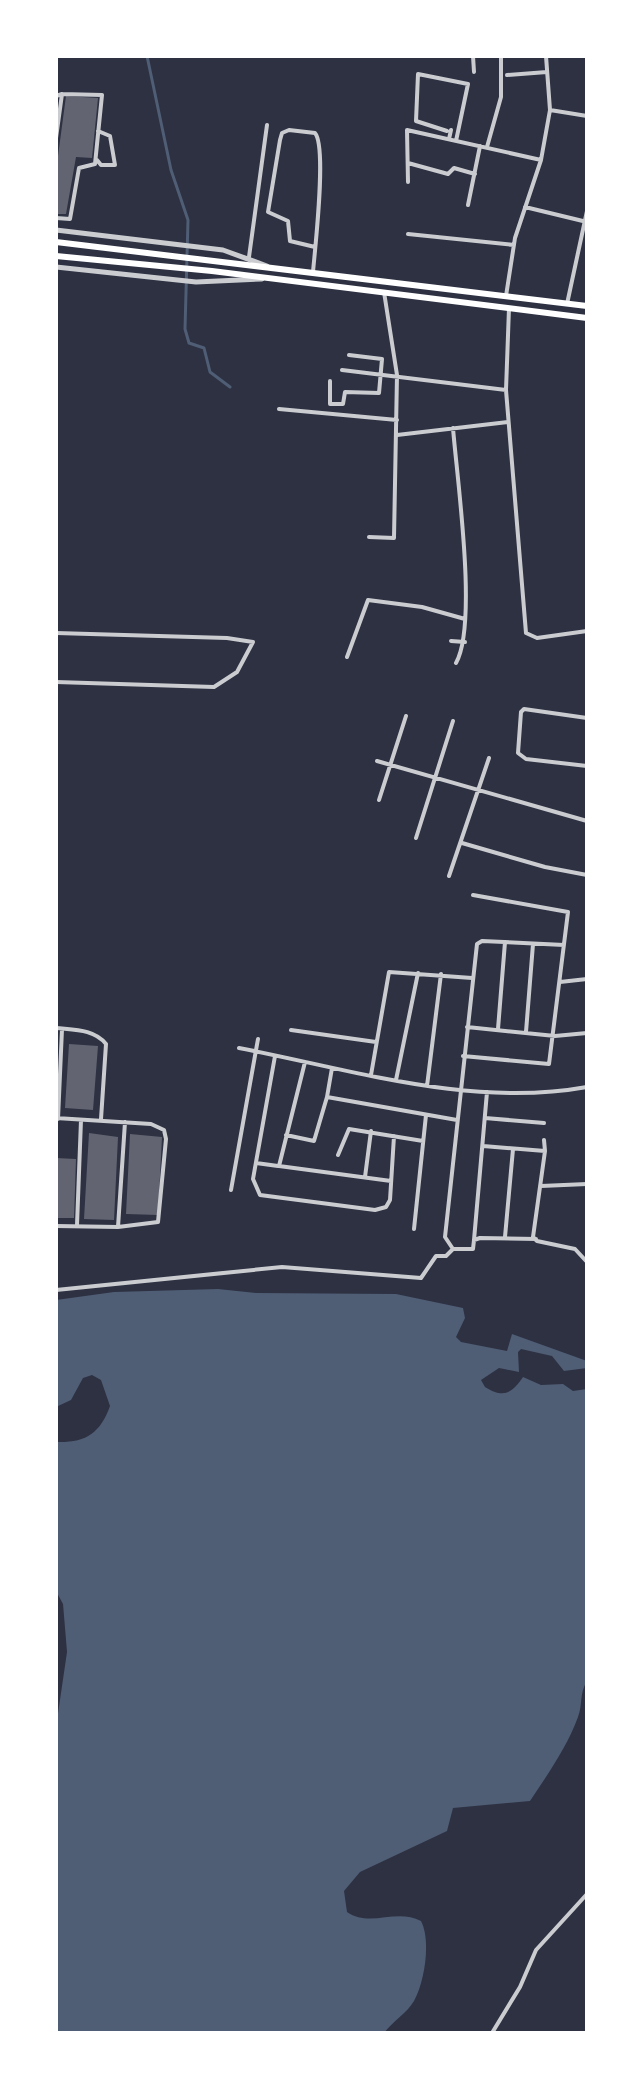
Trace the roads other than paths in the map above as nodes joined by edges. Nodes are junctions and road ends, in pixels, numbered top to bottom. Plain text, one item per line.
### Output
1 (473, 56) edge
2 (501, 56) edge
3 (546, 56) edge
4 (474, 72) dead end
5 (547, 72) junction
6 (507, 75) dead end
7 (59, 95) edge
8 (550, 110) junction
9 (587, 116) edge
10 (267, 125) dead end
11 (98, 131) junction
12 (56, 138) edge
13 (452, 140) junction
14 (480, 146) junction
15 (487, 147) junction
16 (95, 158) junction
17 (541, 160) junction
18 (408, 163) junction
19 (475, 174) junction
20 (408, 182) dead end
21 (468, 205) dead end
22 (525, 207) junction
23 (587, 211) edge
24 (56, 218) edge
25 (70, 219) junction
26 (585, 222) edge
27 (56, 230) edge
28 (68, 232) junction
29 (408, 234) dead end
30 (56, 242) edge
31 (514, 245) junction
32 (315, 247) junction
33 (56, 256) edge
34 (249, 257) junction
35 (56, 267) edge
36 (267, 267) junction
37 (313, 272) junction
38 (266, 278) junction
39 (384, 292) junction
40 (506, 296) junction
41 (567, 304) junction
42 (587, 306) edge
43 (509, 308) junction
44 (587, 318) edge
45 (349, 355) dead end
46 (342, 370) dead end
47 (382, 375) junction
48 (397, 375) junction
49 (330, 381) dead end
50 (506, 390) junction
51 (279, 409) dead end
52 (397, 420) junction
53 (508, 422) junction
54 (453, 428) junction
55 (397, 435) junction
56 (369, 537) dead end
57 (466, 619) junction
58 (587, 631) edge
59 (56, 633) edge
60 (451, 641) dead end
61 (465, 642) junction
62 (347, 657) dead end
63 (456, 663) dead end
64 (56, 682) edge
65 (406, 716) dead end
66 (587, 718) edge
67 (453, 721) dead end
68 (489, 758) dead end
69 (377, 761) dead end
70 (390, 765) junction
71 (587, 766) edge
72 (435, 778) junction
73 (479, 791) junction
74 (379, 800) dead end
75 (587, 821) edge
76 (416, 838) dead end
77 (462, 843) junction
78 (587, 875) edge
79 (449, 876) dead end
80 (473, 895) dead end
81 (505, 942) junction
82 (533, 944) junction
83 (564, 945) junction
84 (418, 973) junction
85 (441, 974) junction
86 (473, 978) junction
87 (587, 979) edge
88 (560, 982) junction
89 (467, 1027) junction
90 (59, 1028) edge
91 (498, 1029) junction
92 (291, 1030) dead end
93 (526, 1032) junction
94 (587, 1033) edge
95 (555, 1036) junction
96 (258, 1039) dead end
97 (376, 1042) junction
98 (239, 1048) dead end
99 (256, 1051) junction
100 (275, 1056) junction
101 (463, 1056) junction
102 (305, 1061) junction
103 (332, 1067) junction
104 (371, 1075) junction
105 (396, 1080) junction
106 (427, 1086) junction
107 (587, 1087) edge
108 (460, 1090) junction
109 (487, 1092) junction
110 (327, 1097) junction
111 (426, 1115) junction
112 (57, 1118) edge
113 (485, 1118) junction
114 (81, 1119) junction
115 (101, 1120) junction
116 (457, 1120) junction
117 (125, 1121) junction
118 (544, 1123) dead end
119 (371, 1131) junction
120 (286, 1135) junction
121 (394, 1136) junction
122 (544, 1140) dead end
123 (423, 1141) junction
124 (483, 1146) junction
125 (513, 1149) junction
126 (545, 1151) junction
127 (338, 1155) dead end
128 (256, 1163) junction
129 (279, 1166) junction
130 (365, 1178) junction
131 (391, 1181) junction
132 (587, 1184) edge
133 (541, 1187) junction
134 (231, 1190) dead end
135 (77, 1225) junction
136 (56, 1226) edge
137 (118, 1227) junction
138 (414, 1229) dead end
139 (505, 1237) junction
140 (536, 1239) junction
141 (474, 1240) junction
142 (453, 1249) junction
143 (587, 1262) edge
144 (56, 1290) edge
145 (587, 1894) edge
146 (492, 2033) edge

1 - 4 street
2 - 15 street
3 - 5 street
5 - 6 street
5 - 8 street
7 - 11 street
7 - 12 street
8 - 9 street
8 - 17 street
10 - 34 street
11 - 16 street
11 - 16 street
13 - 13 street
13 - 14 street
13 - 18 street
14 - 15 street
14 - 19 street
15 - 17 street
16 - 25 street
17 - 22 street
18 - 19 street
18 - 20 street
19 - 21 street
22 - 26 street
22 - 31 street
23 - 26 street
24 - 25 street
25 - 28 street
26 - 41 street
27 - 28 street
28 - 34 street
29 - 31 street
30 - 36 main road
31 - 40 street
32 - 32 street
32 - 37 street
33 - 38 main road
34 - 36 street
35 - 38 street
36 - 37 main road
37 - 40 main road
38 - 39 main road
39 - 43 main road
39 - 48 street
40 - 41 main road
41 - 42 main road
43 - 44 main road
43 - 50 street
45 - 47 street
46 - 47 street
47 - 48 street
47 - 49 street
48 - 50 street
48 - 52 street
50 - 53 street
51 - 52 street
52 - 55 street
53 - 54 street
53 - 58 street
54 - 55 street
54 - 57 street
55 - 56 street
57 - 61 street
57 - 62 street
59 - 64 street
60 - 61 street
61 - 63 street
65 - 70 street
66 - 71 street
67 - 72 street
68 - 73 street
69 - 70 street
70 - 72 street
70 - 74 street
72 - 73 street
72 - 76 street
73 - 75 street
73 - 77 street
77 - 78 street
77 - 79 street
80 - 83 street
81 - 82 street
81 - 86 street
81 - 91 street
82 - 83 street
82 - 93 street
83 - 88 street
84 - 85 street
84 - 97 street
84 - 105 street
85 - 86 street
85 - 106 street
86 - 89 street
87 - 88 street
88 - 95 street
89 - 91 street
89 - 101 street
90 - 112 street
90 - 115 street
91 - 93 street
92 - 97 street
93 - 95 street
94 - 95 street
95 - 101 street
96 - 99 street
97 - 104 street
98 - 99 street
99 - 100 street
99 - 134 street
100 - 102 street
100 - 128 street
101 - 108 street
102 - 103 street
102 - 120 street
103 - 104 street
103 - 110 street
104 - 105 street
105 - 106 street
106 - 108 street
107 - 109 street
108 - 109 street
108 - 116 street
109 - 113 street
110 - 111 street
110 - 120 street
111 - 116 street
111 - 123 street
112 - 114 street
113 - 118 street
113 - 124 street
114 - 115 street
114 - 135 street
115 - 117 street
116 - 142 street
117 - 137 street
117 - 137 street
119 - 121 street
119 - 127 street
119 - 130 street
120 - 129 street
121 - 123 street
121 - 131 street
122 - 126 street
123 - 138 street
124 - 125 street
124 - 141 street
125 - 126 street
125 - 139 street
126 - 133 street
128 - 129 street
128 - 131 street
129 - 130 street
130 - 131 street
132 - 133 street
133 - 140 street
135 - 136 street
135 - 137 street
139 - 140 street
139 - 141 street
140 - 143 street
141 - 142 street
142 - 144 street
145 - 146 street

